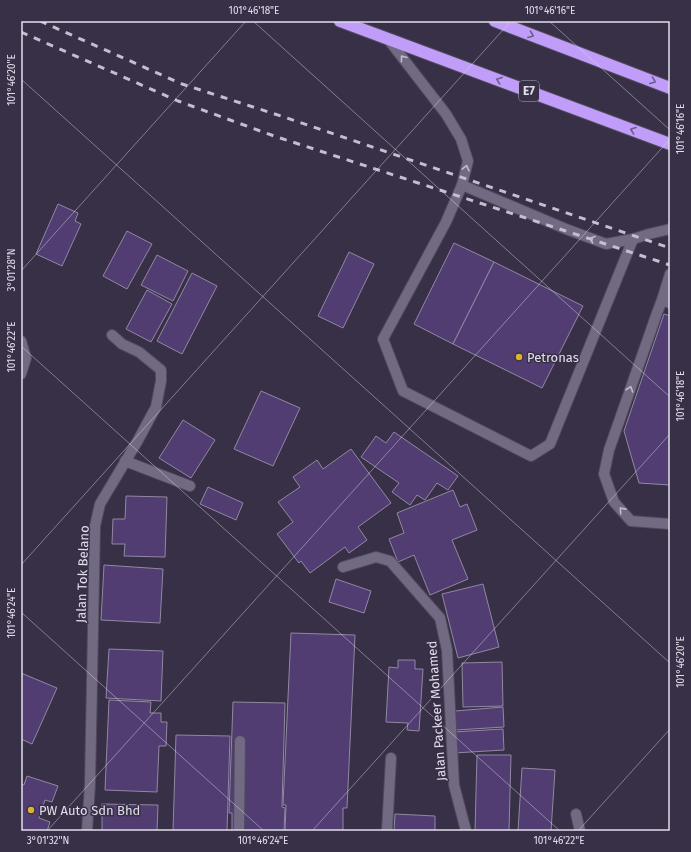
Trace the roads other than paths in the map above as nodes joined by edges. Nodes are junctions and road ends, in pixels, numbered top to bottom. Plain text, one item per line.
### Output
1 (340, 21) edge
2 (495, 21) edge
3 (388, 39) junction
4 (670, 88) edge
5 (670, 144) edge
6 (462, 185) junction
7 (670, 229) edge
8 (633, 239) junction
9 (670, 274) edge
10 (666, 302) edge
11 (112, 335) dead end
12 (21, 341) edge
13 (21, 374) edge
14 (126, 461) junction
15 (190, 486) dead end
16 (670, 524) edge
17 (343, 567) dead end
18 (240, 741) dead end
19 (391, 758) dead end
20 (576, 814) dead end
21 (87, 831) edge
22 (239, 831) edge
23 (387, 831) edge
24 (466, 831) edge
25 (580, 831) edge

1 - 3 highway, E7
2 -> 4 highway
5 -> 3 highway, E7
6 -> 3 street
8 -> 6 street
6 - 8 street
7 - 8 street
9 - 10 street
16 -> 10 street
11 - 14 street, Jalan Tok Belano
12 - 13 street
14 - 15 street
14 - 21 street, Jalan Tok Belano
17 - 24 street, Jalan Packeer Mohamed
18 - 22 street
19 - 23 street
20 - 25 street

